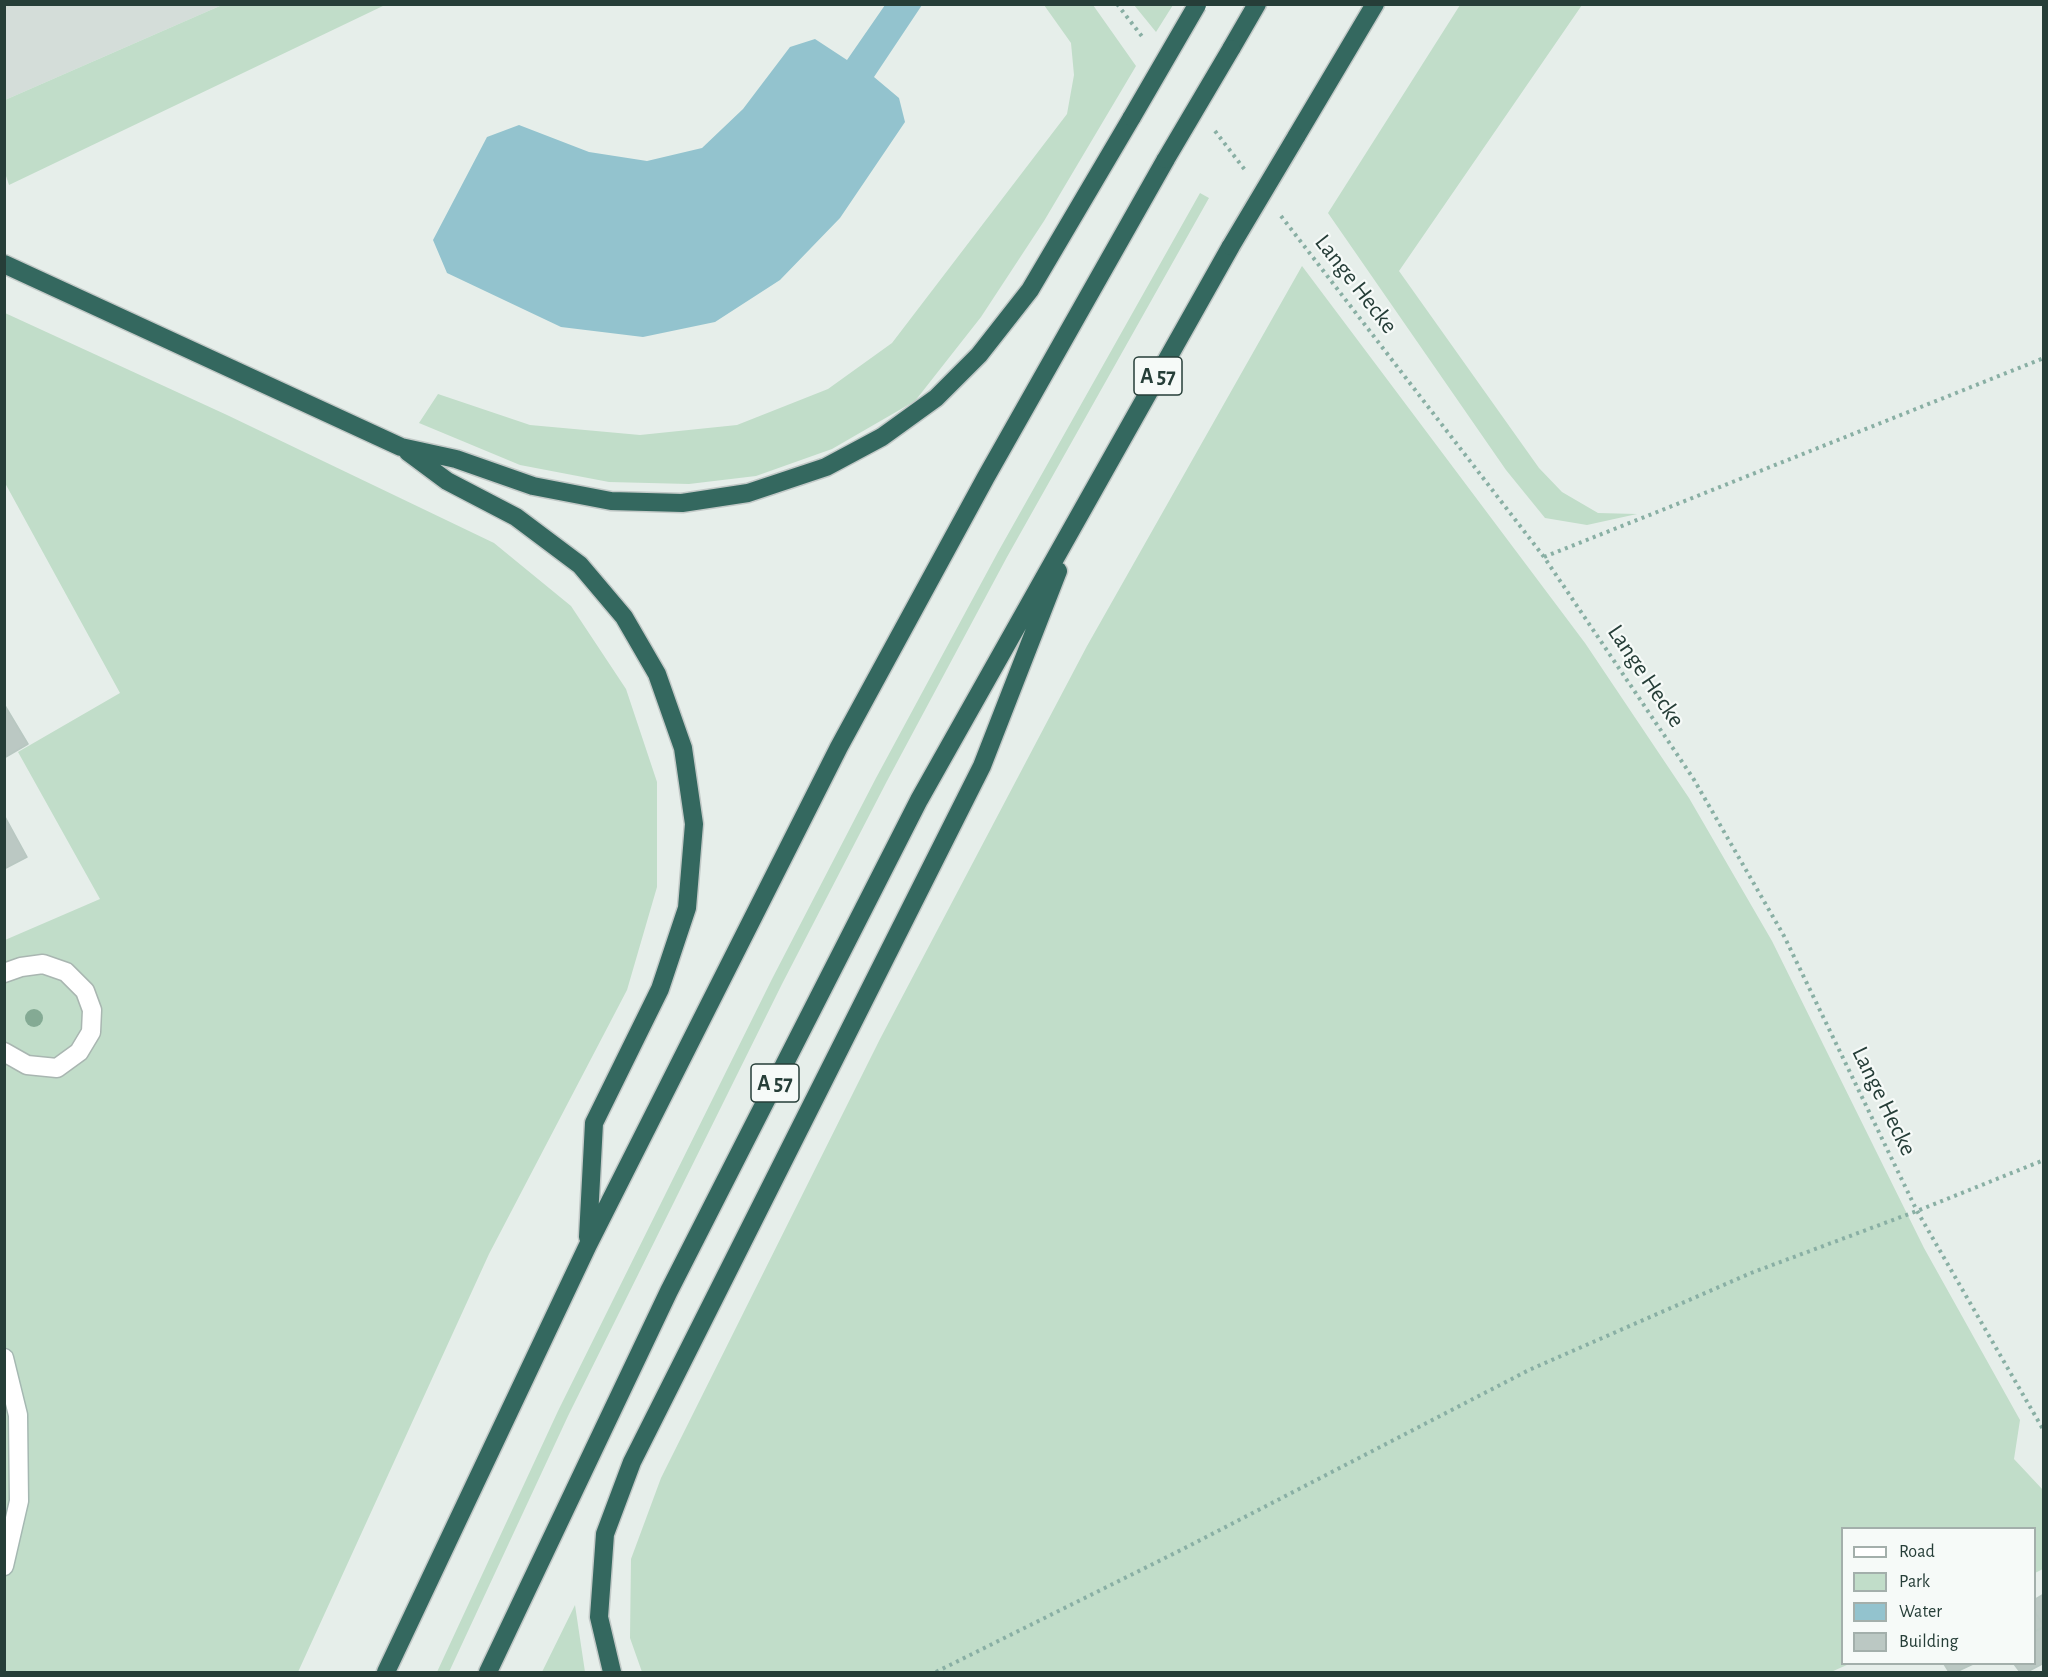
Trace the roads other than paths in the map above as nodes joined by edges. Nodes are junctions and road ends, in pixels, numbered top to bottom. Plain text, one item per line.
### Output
1 (1257, 4) edge
2 (1375, 4) edge
3 (1198, 5) edge
4 (4, 264) edge
5 (401, 447) junction
6 (1084, 505) junction
7 (4, 973) edge
8 (4, 1052) edge
9 (588, 1245) junction
10 (4, 1358) edge
11 (4, 1566) edge
12 (386, 1672) edge
13 (488, 1672) edge
14 (612, 1672) edge

1 - 9 highway, bridge
2 - 6 highway, A 57, bridge
3 - 5 highway, bridge
4 - 5 highway
5 - 9 highway
6 - 13 highway, A 57
6 - 14 highway
7 - 8 street
9 - 12 highway
10 - 11 street

